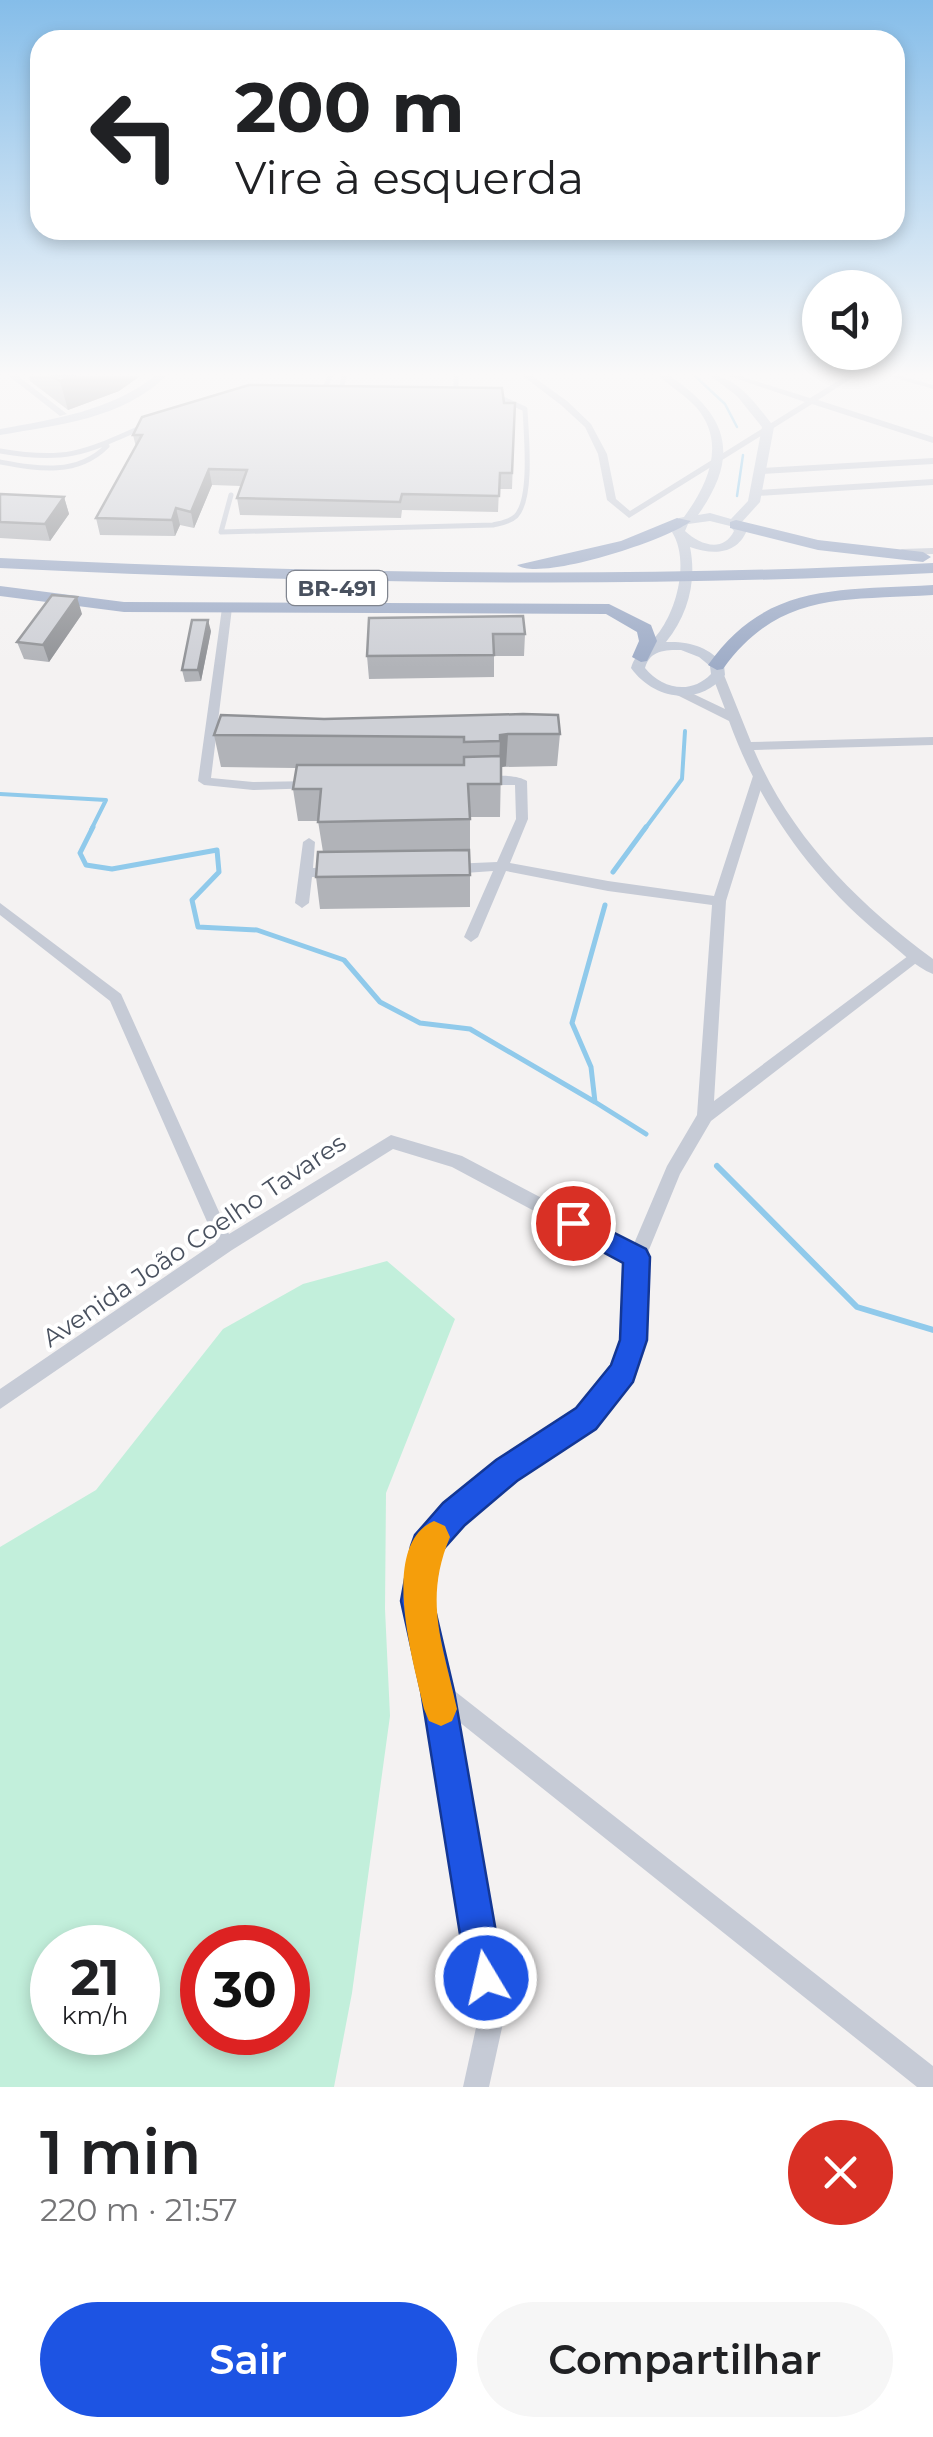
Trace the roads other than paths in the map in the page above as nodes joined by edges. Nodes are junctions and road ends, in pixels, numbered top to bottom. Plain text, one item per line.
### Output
1 (524, 473) edge
2 (608, 473) edge
3 (694, 473) edge
4 (713, 473) edge
5 (760, 473) edge
6 (933, 482) edge
7 (757, 493) junction
8 (231, 495) dead end
9 (735, 524) junction
10 (684, 526) junction
11 (717, 548) junction
12 (933, 555) edge
13 (0, 563) edge
14 (933, 568) edge
15 (0, 574) edge
16 (404, 575) junction
17 (933, 580) edge
18 (695, 584) junction
19 (675, 585) junction
20 (933, 590) edge
21 (0, 591) edge
22 (227, 608) junction
23 (698, 650) junction
24 (649, 652) junction
25 (717, 670) junction
26 (678, 692) junction
27 (733, 718) junction
28 (933, 741) edge
29 (745, 746) junction
30 (759, 776) junction
31 (468, 782) edge
32 (332, 785) edge
33 (309, 842) dead end
34 (502, 866) junction
35 (437, 870) edge
36 (344, 872) edge
37 (305, 873) junction
38 (719, 901) junction
39 (302, 903) dead end
40 (0, 908) edge
41 (471, 938) dead end
42 (917, 956) junction
43 (933, 968) edge
44 (704, 1116) junction
45 (226, 1245) junction
46 (637, 1257) junction
47 (0, 1400) edge
48 (438, 1691) junction
49 (929, 2083) edge
50 (476, 2087) edge

1 - 8 lane
2 - 3 street
4 - 10 main road
5 - 7 main road
6 - 7 street
7 - 9 main road
9 - 10 main road
9 - 11 main road
9 - 12 highway
10 - 11 main road
10 - 16 highway
10 - 24 main road
11 - 23 main road
13 - 16 highway, BR-491
14 - 18 highway, BR-491
15 - 19 highway, BR-491
16 - 19 highway, BR-491
17 - 18 highway, BR-491
18 - 19 highway, BR-491
20 - 25 highway
21 - 22 highway
22 - 24 highway
22 - 32 street
23 - 24 main road
23 - 25 main road
24 - 26 main road
25 - 26 main road
25 - 27 street
26 - 27 street
27 - 29 street
28 - 29 street
29 - 30 street
30 - 38 street
30 - 42 street
31 - 34 street
33 - 37 street
34 - 35 street
34 - 38 street
34 - 41 street
36 - 37 street
37 - 39 street
38 - 44 street
40 - 45 street
42 - 43 street
42 - 44 street
44 - 46 street
45 - 46 street, Avenida João Coelho Tavares
45 - 47 street, Avenida João Coelho Tavares
46 - 48 street
48 - 49 street
48 - 50 street

